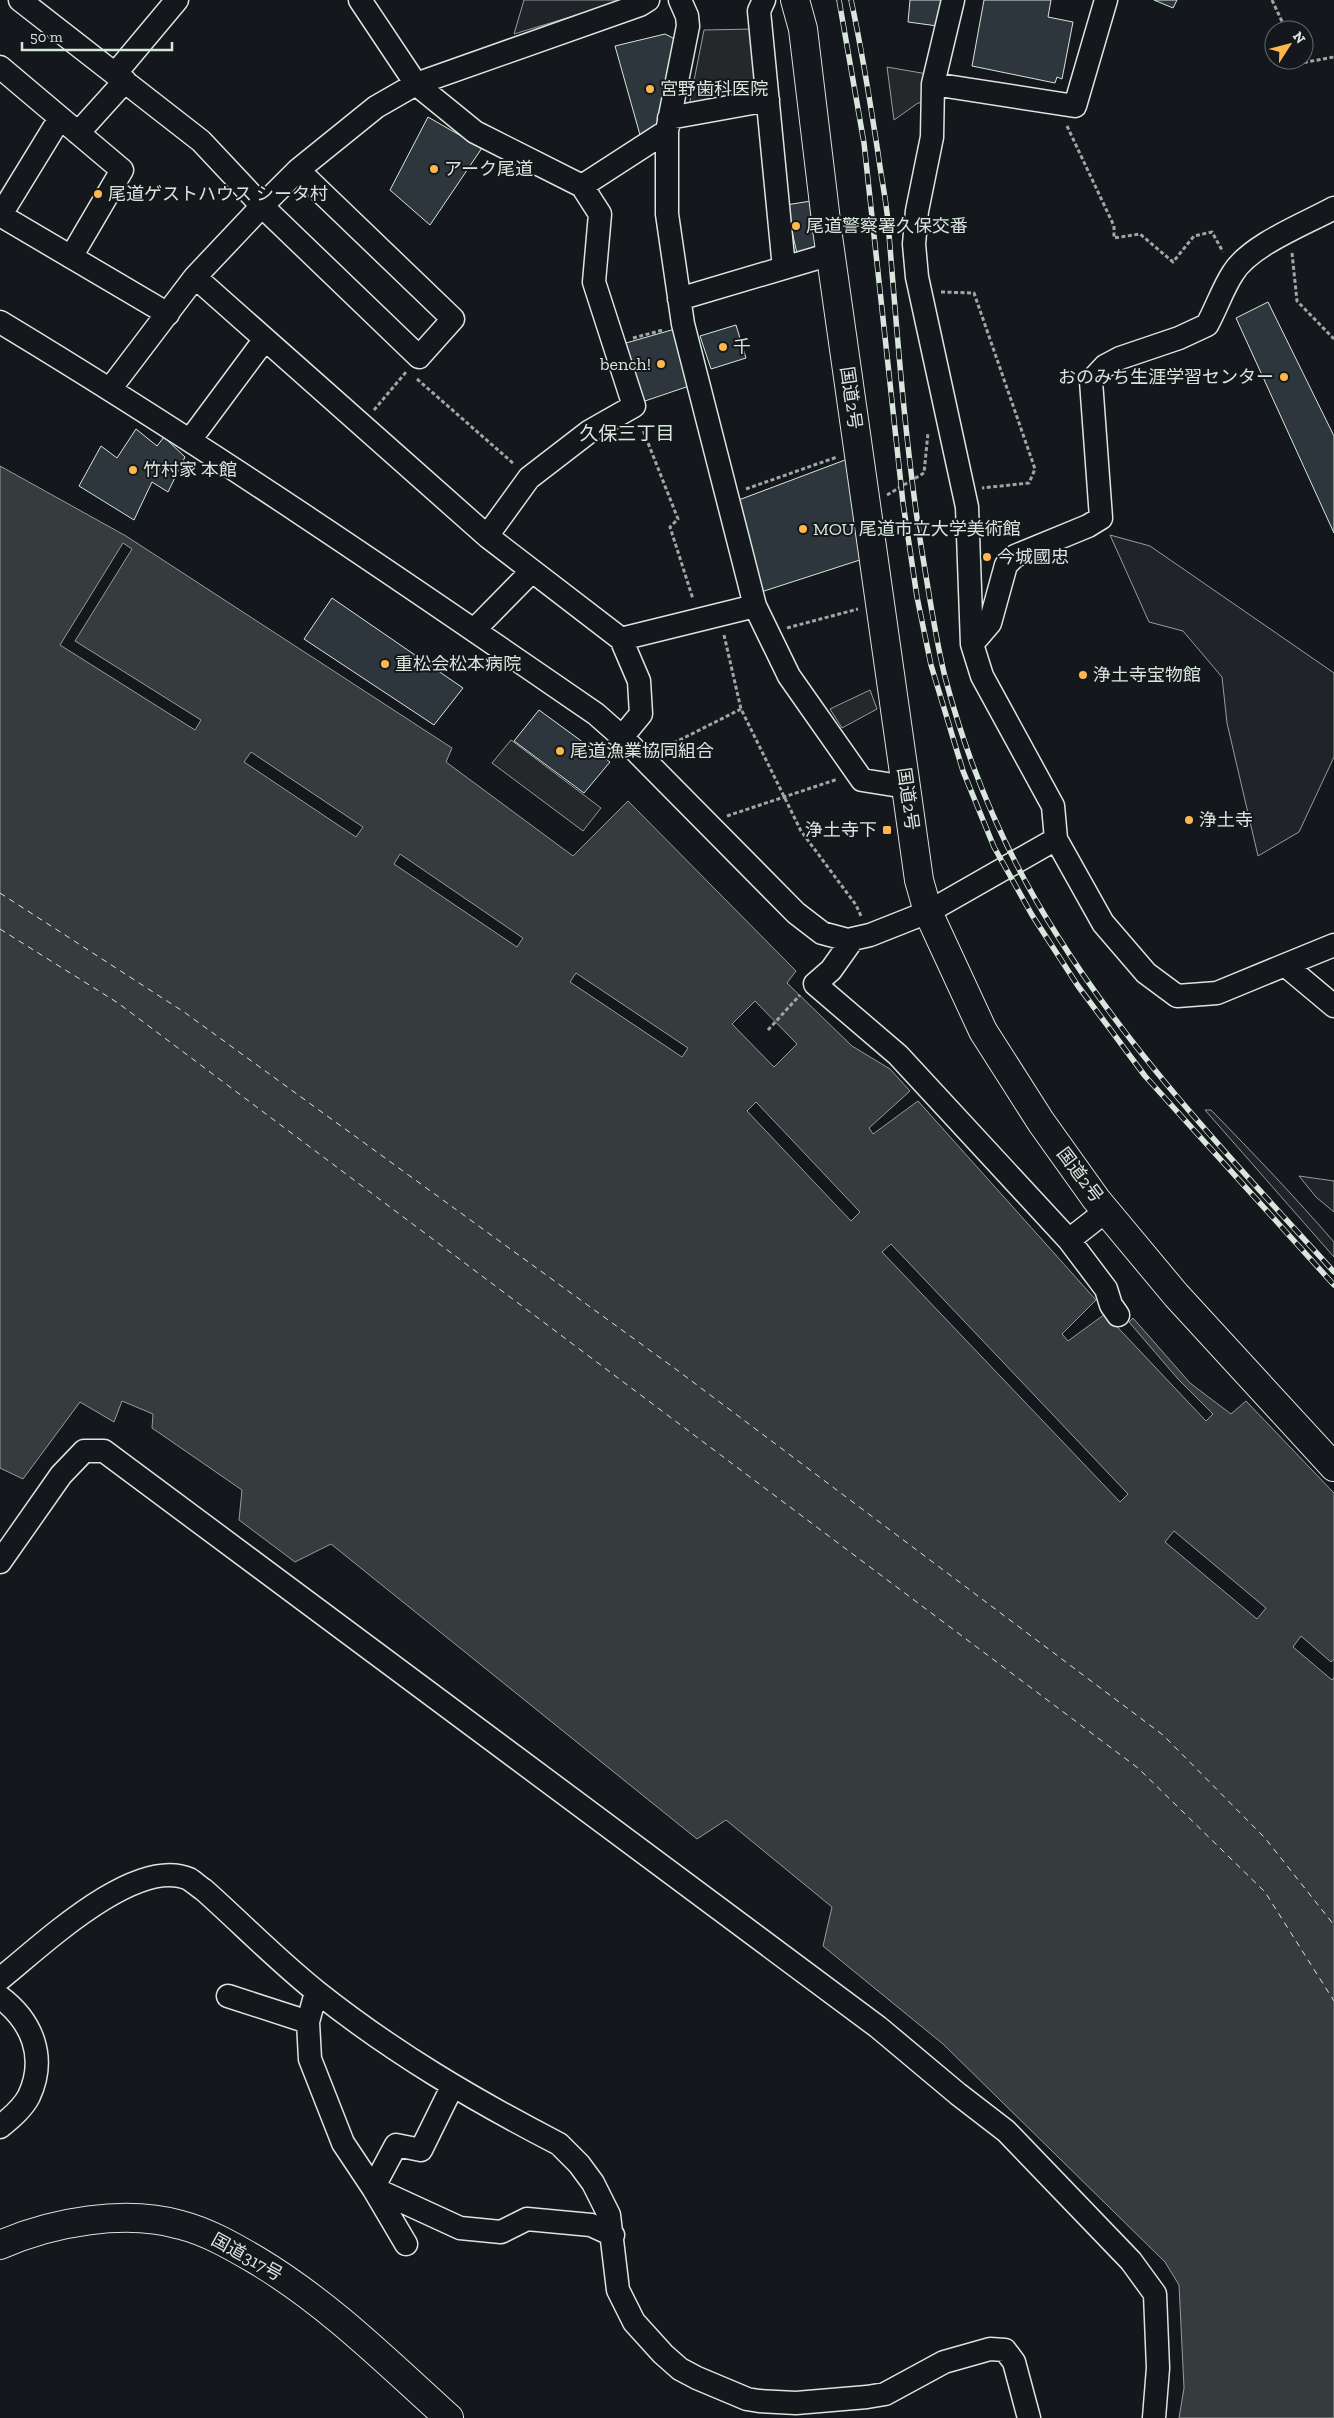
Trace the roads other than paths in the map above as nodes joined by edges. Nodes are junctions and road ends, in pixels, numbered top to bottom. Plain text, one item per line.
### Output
1 (177, 0) edge
2 (360, 0) edge
3 (648, 0) edge
4 (680, 0) edge
5 (764, 0) edge
6 (795, 0) edge
7 (953, 0) edge
8 (1106, 0) edge
9 (24, 2) edge
10 (0, 67) edge
11 (120, 78) junction
12 (416, 84) junction
13 (933, 84) junction
14 (768, 100) junction
15 (60, 118) junction
16 (668, 125) junction
17 (78, 133) junction
18 (298, 170) junction
19 (582, 186) junction
20 (262, 206) junction
21 (1334, 208) edge
22 (0, 215) edge
23 (831, 254) junction
24 (71, 257) junction
25 (784, 268) junction
26 (195, 277) junction
27 (679, 299) junction
28 (168, 314) junction
29 (0, 322) edge
30 (265, 339) junction
31 (110, 389) junction
32 (190, 440) junction
33 (487, 536) junction
34 (532, 571) junction
35 (755, 606) junction
36 (474, 630) junction
37 (621, 639) junction
38 (972, 644) junction
39 (622, 737) junction
40 (906, 787) junction
41 (1056, 839) junction
42 (928, 912) junction
43 (862, 937) junction
44 (1334, 945) edge
45 (1285, 965) junction
46 (1334, 1006) edge
47 (1106, 1211) junction
48 (1069, 1240) junction
49 (1118, 1315) dead end
50 (1334, 1467) edge
51 (0, 1562) edge
52 (0, 1979) edge
53 (316, 1992) junction
54 (228, 1996) dead end
55 (0, 1997) edge
56 (308, 2022) junction
57 (452, 2087) junction
58 (0, 2126) edge
59 (373, 2188) junction
60 (612, 2235) junction
61 (406, 2244) dead end
62 (0, 2245) edge
63 (449, 2418) edge
64 (1029, 2418) edge
65 (1154, 2418) edge

1 - 11 street
2 - 12 street
3 - 12 street
4 - 16 street
5 - 14 street
6 - 23 highway, 国道2号
7 - 13 street
8 - 13 street
9 - 11 street
10 - 15 street
11 - 17 street
11 - 20 street
12 - 18 street
12 - 19 street
13 - 38 street
14 - 16 street
14 - 25 street
15 - 17 street
15 - 22 street
16 - 19 street
16 - 27 street
17 - 24 street
18 - 20 street
18 - 20 street
19 - 33 street
20 - 26 street
21 - 38 street
22 - 24 street
23 - 25 street
23 - 40 highway, 国道2号
24 - 28 street
25 - 27 street
26 - 28 street
26 - 30 street
27 - 35 street
28 - 31 street
29 - 31 street
30 - 32 street
30 - 33 street
31 - 32 street
32 - 36 street
33 - 34 street
34 - 36 street
34 - 37 street
35 - 37 street
35 - 40 street
36 - 39 street
37 - 39 street
38 - 41 street
39 - 43 street
40 - 42 highway, 国道2号
41 - 42 street
41 - 45 street
42 - 43 street
42 - 47 highway, 国道2号
43 - 48 street
44 - 45 street
45 - 46 street
47 - 48 street
47 - 50 highway, 国道2号
48 - 49 street
51 - 65 street
52 - 53 street
53 - 56 street
53 - 57 street
54 - 56 street
55 - 58 street
56 - 59 street
57 - 59 street
57 - 60 street
59 - 60 street
59 - 61 street
60 - 64 street
62 - 63 highway, 国道317号

